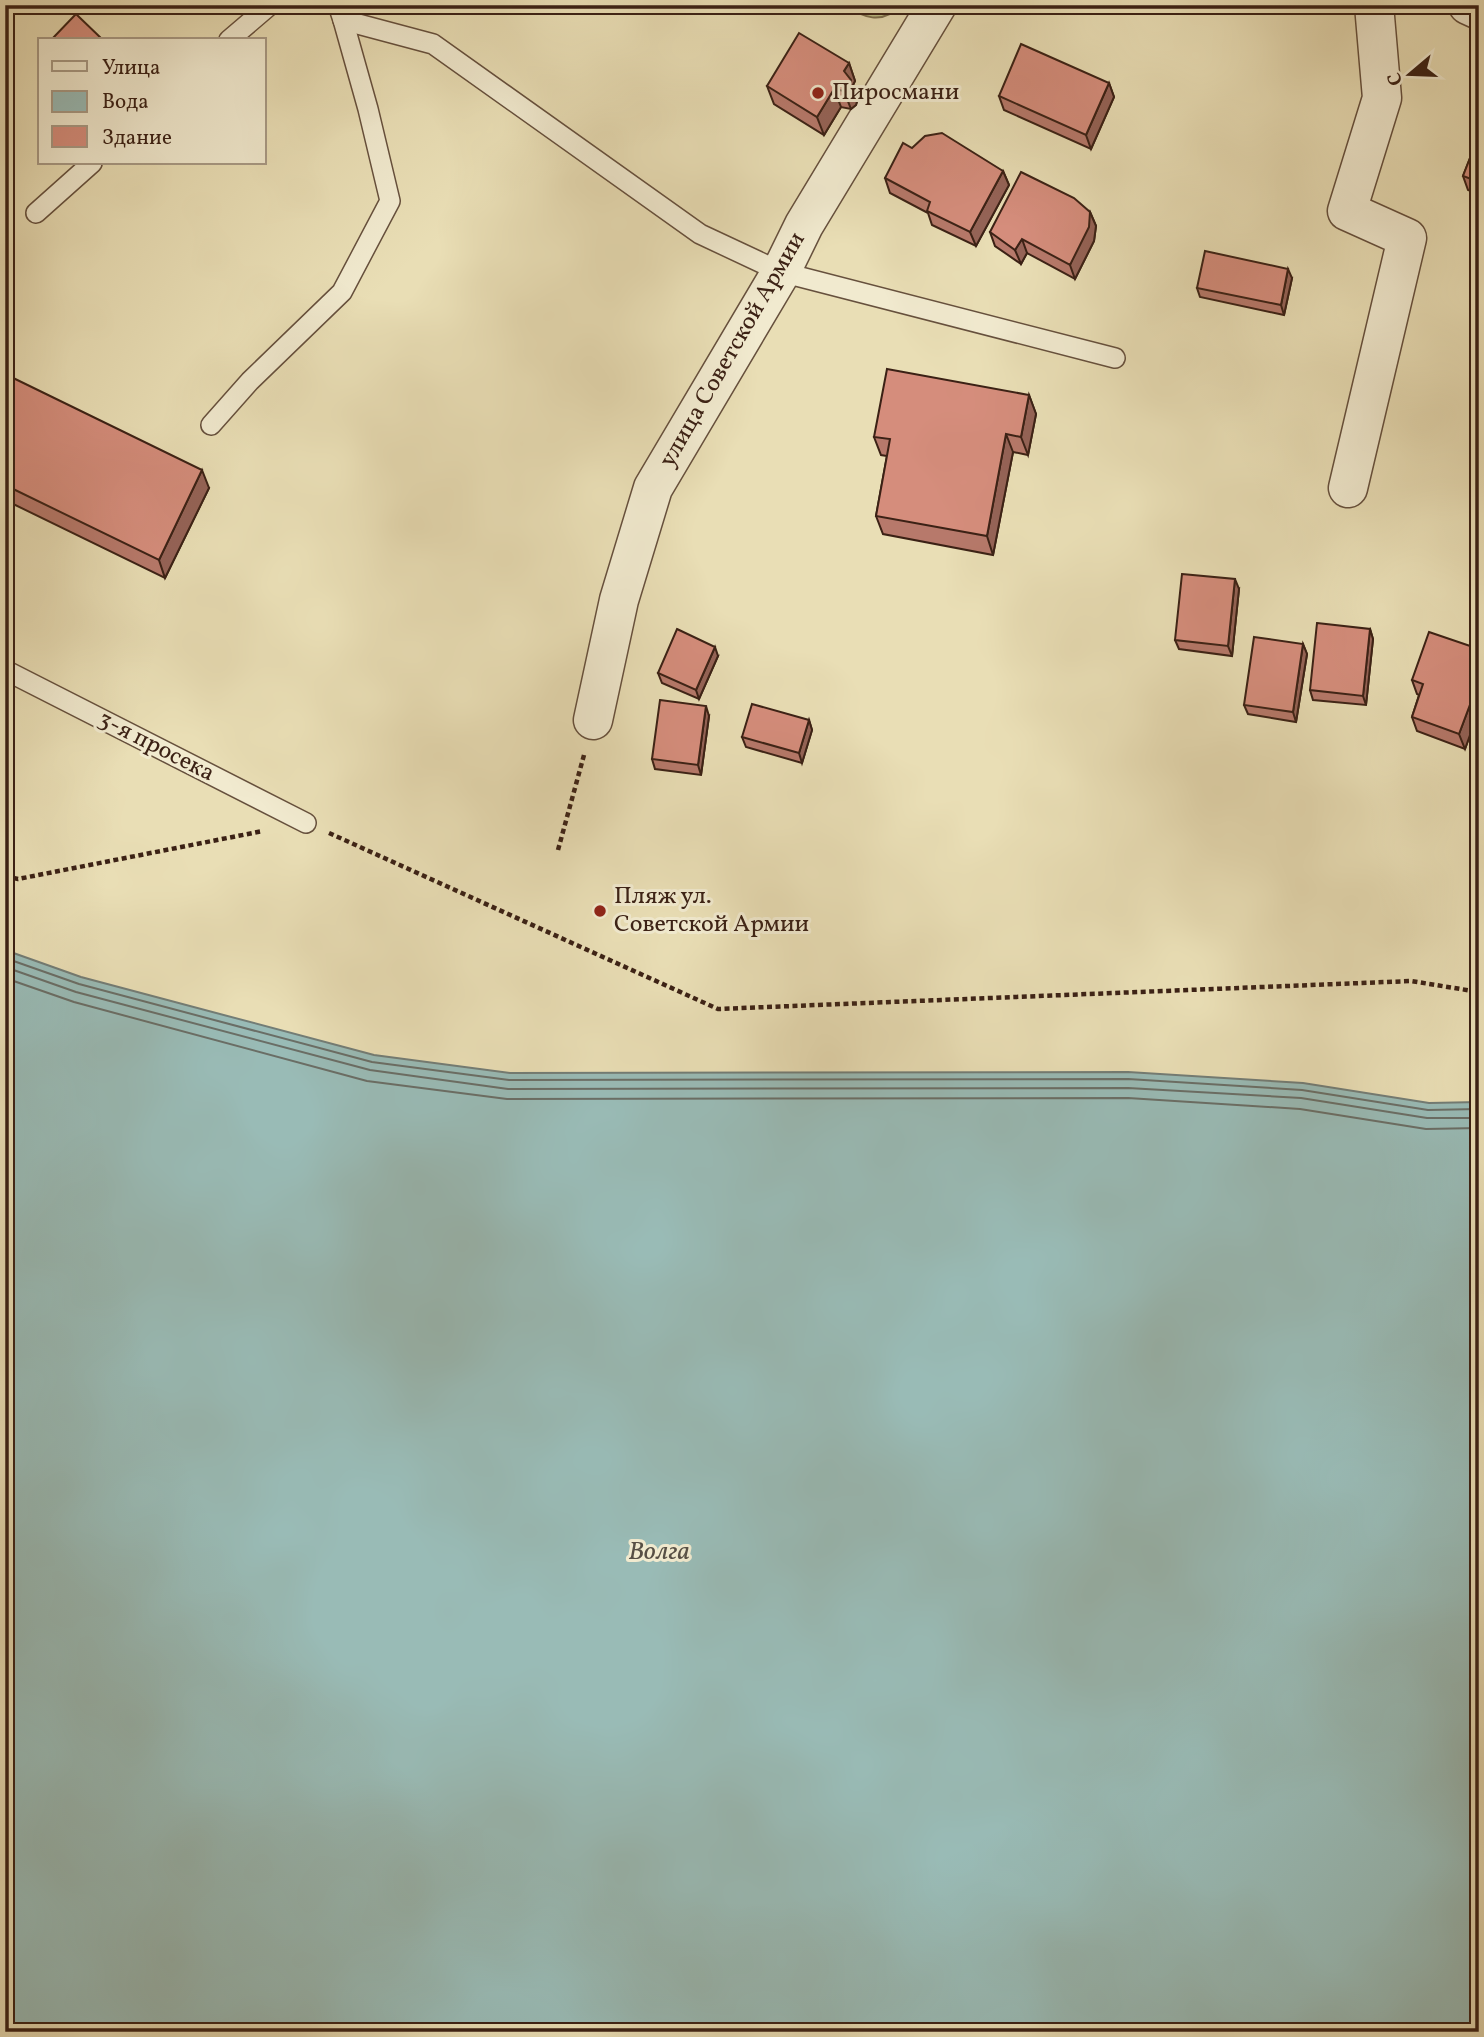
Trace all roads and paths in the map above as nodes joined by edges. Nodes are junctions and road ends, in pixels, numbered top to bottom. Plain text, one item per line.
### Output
1 (270, 5) edge
2 (937, 5) edge
3 (1374, 5) edge
4 (1468, 5) edge
5 (1479, 10) edge
6 (340, 13) edge
7 (231, 38) edge
8 (91, 164) edge
9 (36, 213) dead end
10 (781, 272) junction
11 (1115, 358) dead end
12 (211, 425) dead end
13 (1348, 488) dead end
14 (5, 670) edge
15 (593, 720) joint
16 (306, 823) junction
17 (558, 850) dead end
18 (5, 876) edge
19 (1479, 992) edge

1 - 7 lane
2 - 10 street, улица Советской Армии
3 - 13 street
4 - 5 street
6 - 10 lane
6 - 12 lane
8 - 9 lane
10 - 11 lane
10 - 15 street, улица Советской Армии
14 - 16 lane, 3-я просека
15 - 17 path
16 - 18 path
16 - 19 path

